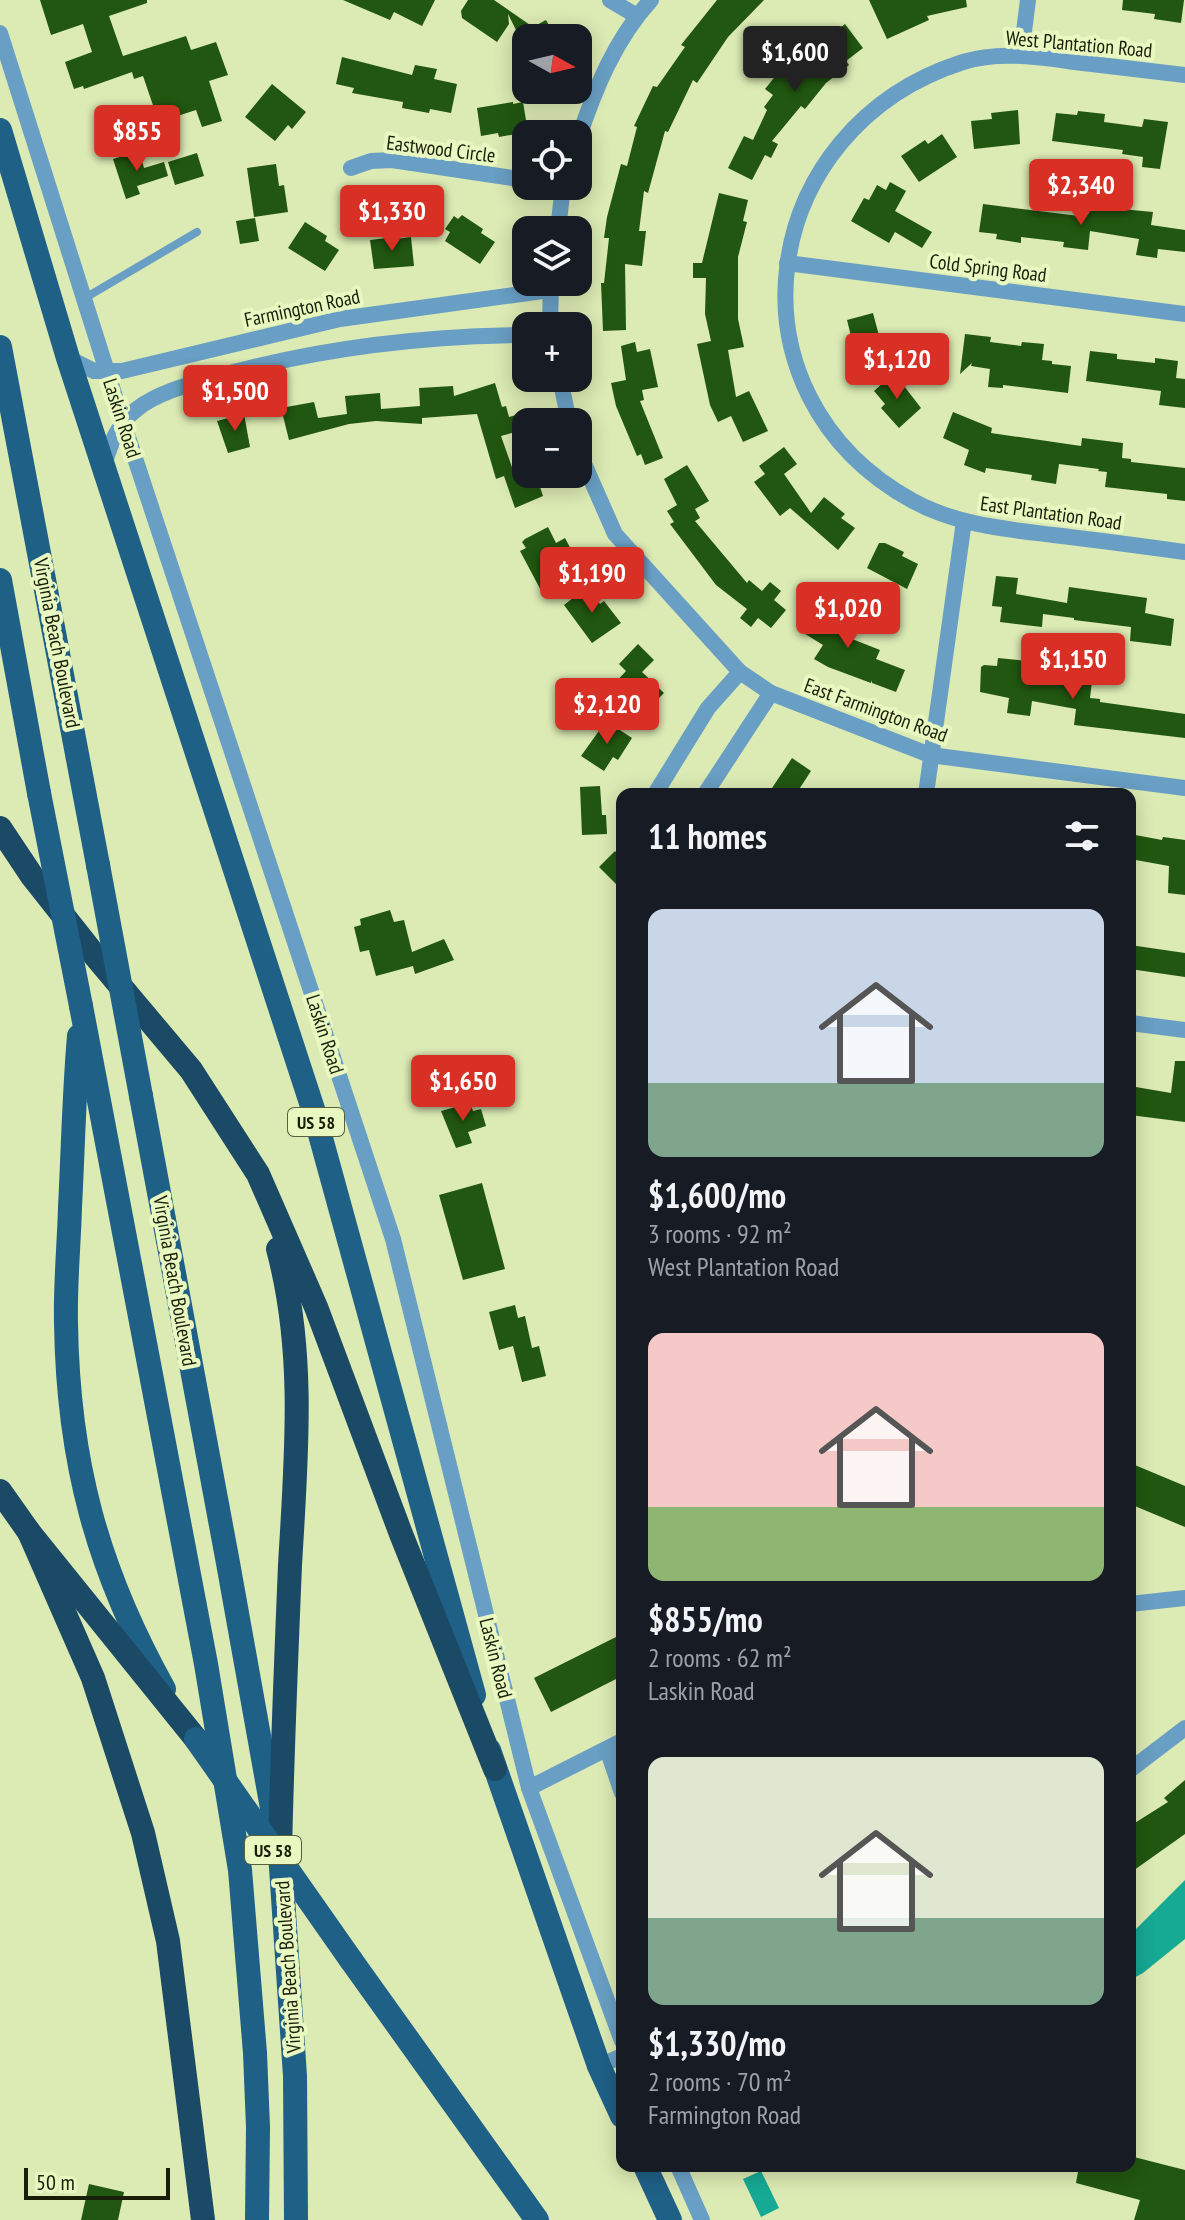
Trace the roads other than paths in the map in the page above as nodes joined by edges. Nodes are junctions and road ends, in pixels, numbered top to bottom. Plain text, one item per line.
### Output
1 (610, 0) edge
2 (651, 0) edge
3 (1028, 0) edge
4 (637, 16) junction
5 (0, 33) edge
6 (1021, 55) junction
7 (1185, 75) edge
8 (584, 120) edge
9 (0, 130) edge
10 (351, 168) dead end
11 (512, 178) edge
12 (197, 232) dead end
13 (787, 263) junction
14 (512, 292) edge
15 (84, 298) junction
16 (1185, 314) edge
17 (512, 336) edge
18 (0, 347) edge
19 (68, 358) junction
20 (107, 372) junction
21 (123, 422) junction
22 (104, 468) junction
23 (592, 482) edge
24 (964, 521) junction
25 (1185, 552) edge
26 (0, 580) edge
27 (740, 672) junction
28 (771, 693) junction
29 (930, 755) junction
30 (659, 788) edge
31 (709, 788) edge
32 (927, 788) edge
33 (1185, 788) edge
34 (0, 828) edge
35 (81, 1006) junction
36 (1136, 1024) edge
37 (1185, 1030) edge
38 (258, 1174) junction
39 (0, 1491) edge
40 (29, 1532) junction
41 (1185, 1598) edge
42 (1136, 1603) edge
43 (1185, 1728) edge
44 (196, 1739) junction
45 (614, 1745) edge
46 (1136, 1765) edge
47 (495, 1769) junction
48 (529, 1788) junction
49 (280, 1853) junction
50 (616, 2025) edge
51 (616, 2059) edge
52 (599, 2066) junction
53 (616, 2103) edge
54 (648, 2172) edge
55 (681, 2172) edge
56 (203, 2220) edge
57 (257, 2220) edge
58 (296, 2220) edge
59 (537, 2220) edge
60 (670, 2220) edge
61 (702, 2220) edge

1 - 4 street
2 - 4 street
3 - 6 street
4 - 8 street
5 - 15 street, Laskin Road
6 - 7 street, West Plantation Road
6 - 13 street, West Plantation Road
9 - 19 main road, Laskin Road / US 58
10 - 11 street, Eastwood Circle
12 - 15 lane
13 - 16 street, Cold Spring Road
13 - 24 street, East Plantation Road
14 - 20 street, Farmington Road
15 - 20 street, Laskin Road
17 - 21 street
18 - 49 main road, Virginia Beach Boulevard, bridge
19 - 20 street, Farmington Road
19 - 22 main road, Laskin Road / US 58
20 - 21 street, Laskin Road
21 - 22 street
21 - 48 street, Laskin Road
22 - 47 main road, Laskin Road / US 58
23 - 27 street, East Farmington Road
24 - 25 street, East Plantation Road
24 - 29 street
26 - 35 main road, Virginia Beach Boulevard / US 58, bridge
27 - 28 street, East Farmington Road
27 - 30 street
28 - 29 street, East Farmington Road
28 - 31 street
29 - 32 street
29 - 33 street, East Farmington Road
34 - 38 highway
35 - 44 main road, US 58
35 - 57 main road, Virginia Beach Boulevard
36 - 37 street
38 - 47 highway
38 - 49 highway
39 - 40 highway
40 - 44 highway
40 - 56 highway
41 - 42 street
43 - 46 street
44 - 59 main road, US 58, bridge
45 - 48 street
47 - 52 main road, Laskin Road / US 58
48 - 50 street, Laskin Road
49 - 58 main road, Virginia Beach Boulevard
51 - 52 street
52 - 53 main road, Laskin Road / US 58
54 - 60 main road
55 - 61 street

